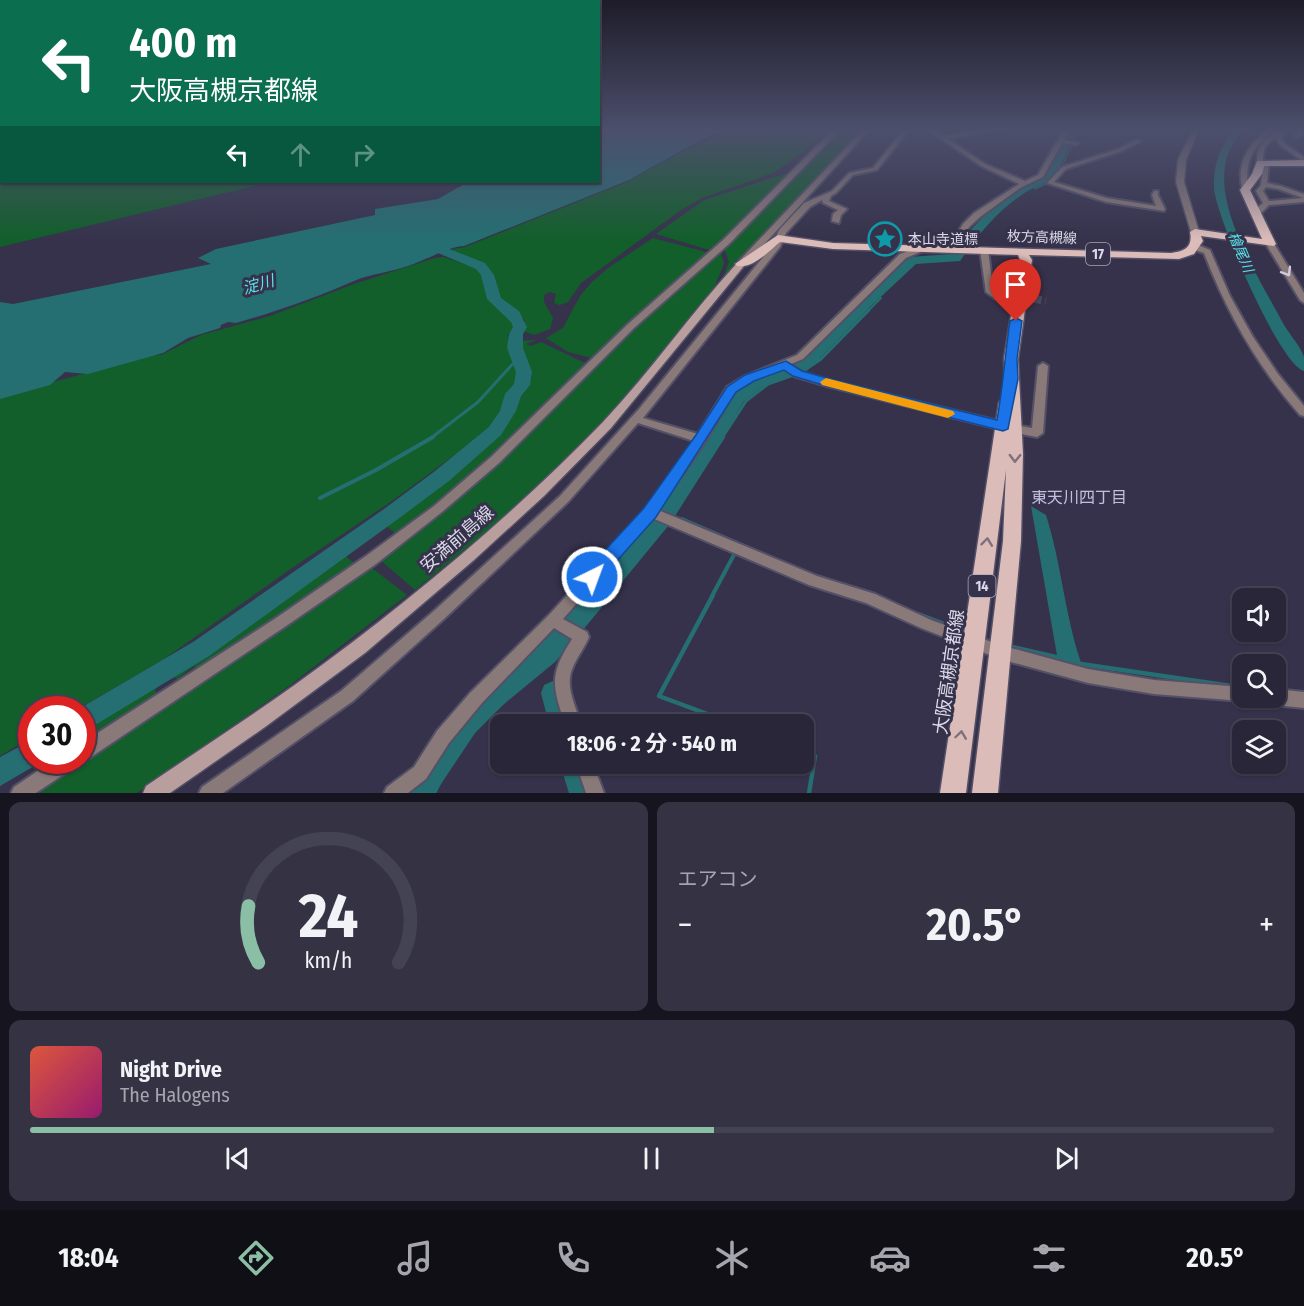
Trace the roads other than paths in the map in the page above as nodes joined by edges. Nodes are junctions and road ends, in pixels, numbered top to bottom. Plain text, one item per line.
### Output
1 (801, 166) edge
2 (832, 166) edge
3 (877, 166) edge
4 (984, 166) edge
5 (1047, 166) edge
6 (1070, 166) edge
7 (1181, 166) edge
8 (1247, 166) edge
9 (1261, 166) edge
10 (1263, 166) edge
11 (1041, 176) junction
12 (1054, 179) junction
13 (1025, 184) junction
14 (1264, 185) junction
15 (1245, 190) junction
16 (808, 192) junction
17 (1156, 192) dead end
18 (828, 195) junction
19 (1304, 198) edge
20 (1267, 203) junction
21 (807, 205) junction
22 (1255, 214) junction
23 (836, 221) dead end
24 (1195, 232) junction
25 (778, 238) junction
26 (957, 243) junction
27 (1270, 244) junction
28 (1196, 247) junction
29 (926, 248) junction
30 (981, 250) junction
31 (1022, 252) junction
32 (741, 264) junction
33 (1014, 298) junction
34 (1304, 300) edge
35 (786, 365) junction
36 (1043, 366) dead end
37 (1304, 413) edge
38 (636, 419) junction
39 (1009, 427) junction
40 (701, 439) junction
41 (650, 512) junction
42 (556, 622) junction
43 (974, 642) junction
44 (1000, 652) junction
45 (1232, 693) edge
46 (1286, 698) edge
47 (1304, 700) edge
48 (570, 714) edge
49 (96, 744) edge
50 (49, 774) edge
51 (588, 774) edge
52 (20, 793) edge
53 (153, 793) edge
54 (207, 793) edge
55 (393, 793) edge
56 (595, 793) edge
57 (953, 793) edge
58 (985, 793) edge

1 - 49 street
2 - 16 street
3 - 18 street
4 - 13 street
5 - 11 street
6 - 12 street
7 - 24 street
8 - 15 street
9 - 15 main road
10 - 14 street
11 - 12 street
11 - 13 street
12 - 17 street
13 - 26 street
14 - 19 street
14 - 20 street
15 - 22 main road
16 - 21 street
16 - 32 street
18 - 21 street
18 - 23 street
19 - 20 street
20 - 22 street
21 - 25 street
22 - 27 main road
24 - 27 main road
24 - 28 main road
25 - 29 main road, 枚方高槻線 / 17
25 - 32 main road
25 - 38 street
26 - 29 street
26 - 30 street
27 -> 34 street
28 - 31 main road, 枚方高槻線 / 17
28 - 37 street
29 - 30 main road, 枚方高槻線 / 17
29 - 35 street
30 - 31 main road, 枚方高槻線 / 17
30 - 33 street
31 - 33 main road, 大阪高槻京都線 / 14
32 - 53 main road, 安満前島線
33 - 39 main road, 大阪高槻京都線 / 14
35 - 39 street
35 - 40 street
36 - 39 street
38 - 40 street
38 - 54 street
43 -> 39 main road, 大阪高槻京都線 / 14
39 -> 44 main road, 大阪高槻京都線 / 14
40 - 41 street
41 - 42 street
41 - 43 street
42 - 48 street
42 - 55 street
43 - 44 street
57 -> 43 main road, 大阪高槻京都線 / 14
44 - 45 street
44 - 58 main road, 大阪高槻京都線 / 14
46 - 47 street
50 - 52 street
51 - 56 street

